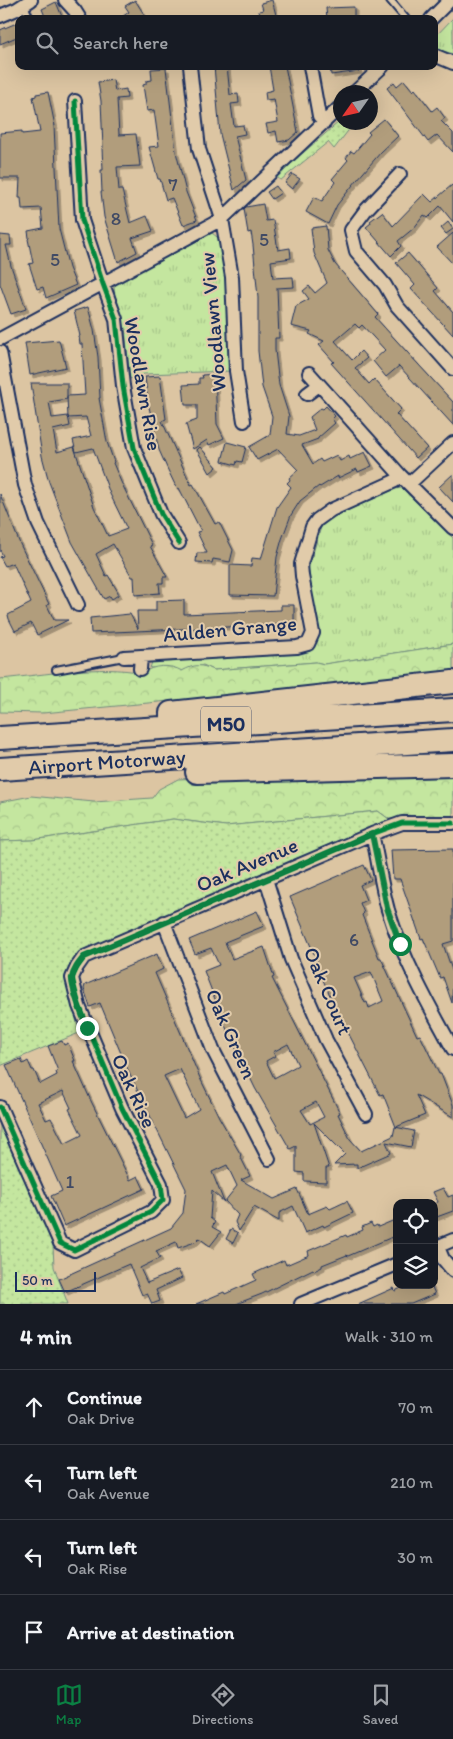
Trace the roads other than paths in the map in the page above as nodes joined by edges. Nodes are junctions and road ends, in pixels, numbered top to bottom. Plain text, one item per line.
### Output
1 (64, 0) edge
2 (390, 0) edge
3 (450, 0) edge
4 (28, 2) edge
5 (30, 15) edge
6 (78, 15) edge
7 (403, 15) edge
8 (435, 15) edge
9 (0, 16) edge
10 (438, 57) edge
11 (453, 63) edge
12 (190, 70) edge
13 (311, 70) edge
14 (379, 70) edge
15 (363, 85) edge
16 (75, 101) dead end
17 (333, 114) edge
18 (325, 122) junction
19 (400, 174) dead end
20 (222, 219) junction
21 (103, 284) junction
22 (0, 339) edge
23 (0, 352) edge
24 (453, 368) edge
25 (309, 373) dead end
26 (319, 385) junction
27 (307, 394) dead end
28 (244, 421) dead end
29 (453, 443) edge
30 (405, 480) junction
31 (453, 528) edge
32 (179, 543) dead end
33 (78, 605) dead end
34 (124, 657) joint
35 (56, 670) dead end
36 (453, 682) edge
37 (453, 710) edge
38 (80, 733) junction
39 (0, 738) edge
40 (453, 740) edge
41 (71, 764) junction
42 (453, 765) edge
43 (0, 769) edge
44 (453, 823) edge
45 (372, 834) junction
46 (266, 879) junction
47 (164, 922) junction
48 (72, 978) joint
49 (453, 1049) edge
50 (0, 1107) edge
51 (366, 1114) dead end
52 (269, 1159) dead end
53 (453, 1240) edge
54 (438, 1246) edge
55 (438, 1250) edge
56 (393, 1266) edge
57 (453, 1271) edge
58 (301, 1304) edge

1 - 6 street
2 - 7 lane
3 - 8 street
4 - 5 lane
4 - 9 street
10 - 11 street
12 - 20 street, Woodlawn View
13 - 18 street
14 - 15 street
16 - 21 street, Woodlawn Rise
17 - 18 street
18 - 20 street
19 - 24 street
20 - 21 street
20 - 28 street, Woodlawn View
21 - 22 street
21 - 32 street, Woodlawn Rise
23 - 33 street
25 - 26 street
26 - 27 street
26 - 30 street
29 - 30 street, Aulden Grange
30 - 31 street
30 - 34 street, Aulden Grange
34 - 35 lane
36 - 38 highway
37 - 38 highway, Airport Motorway / M50
38 - 39 highway, Airport Motorway / M50
40 - 41 highway, Airport Motorway / M50
41 - 42 highway
41 - 43 highway, Airport Motorway / M50
44 - 45 street, Oak Avenue
45 - 46 street, Oak Avenue
45 - 49 street
46 - 47 street, Oak Avenue
46 - 51 street, Oak Court
47 - 48 street, Oak Avenue
47 - 52 street, Oak Green
48 - 50 street, Oak Rise
53 - 54 street
55 - 57 street
56 - 58 street

